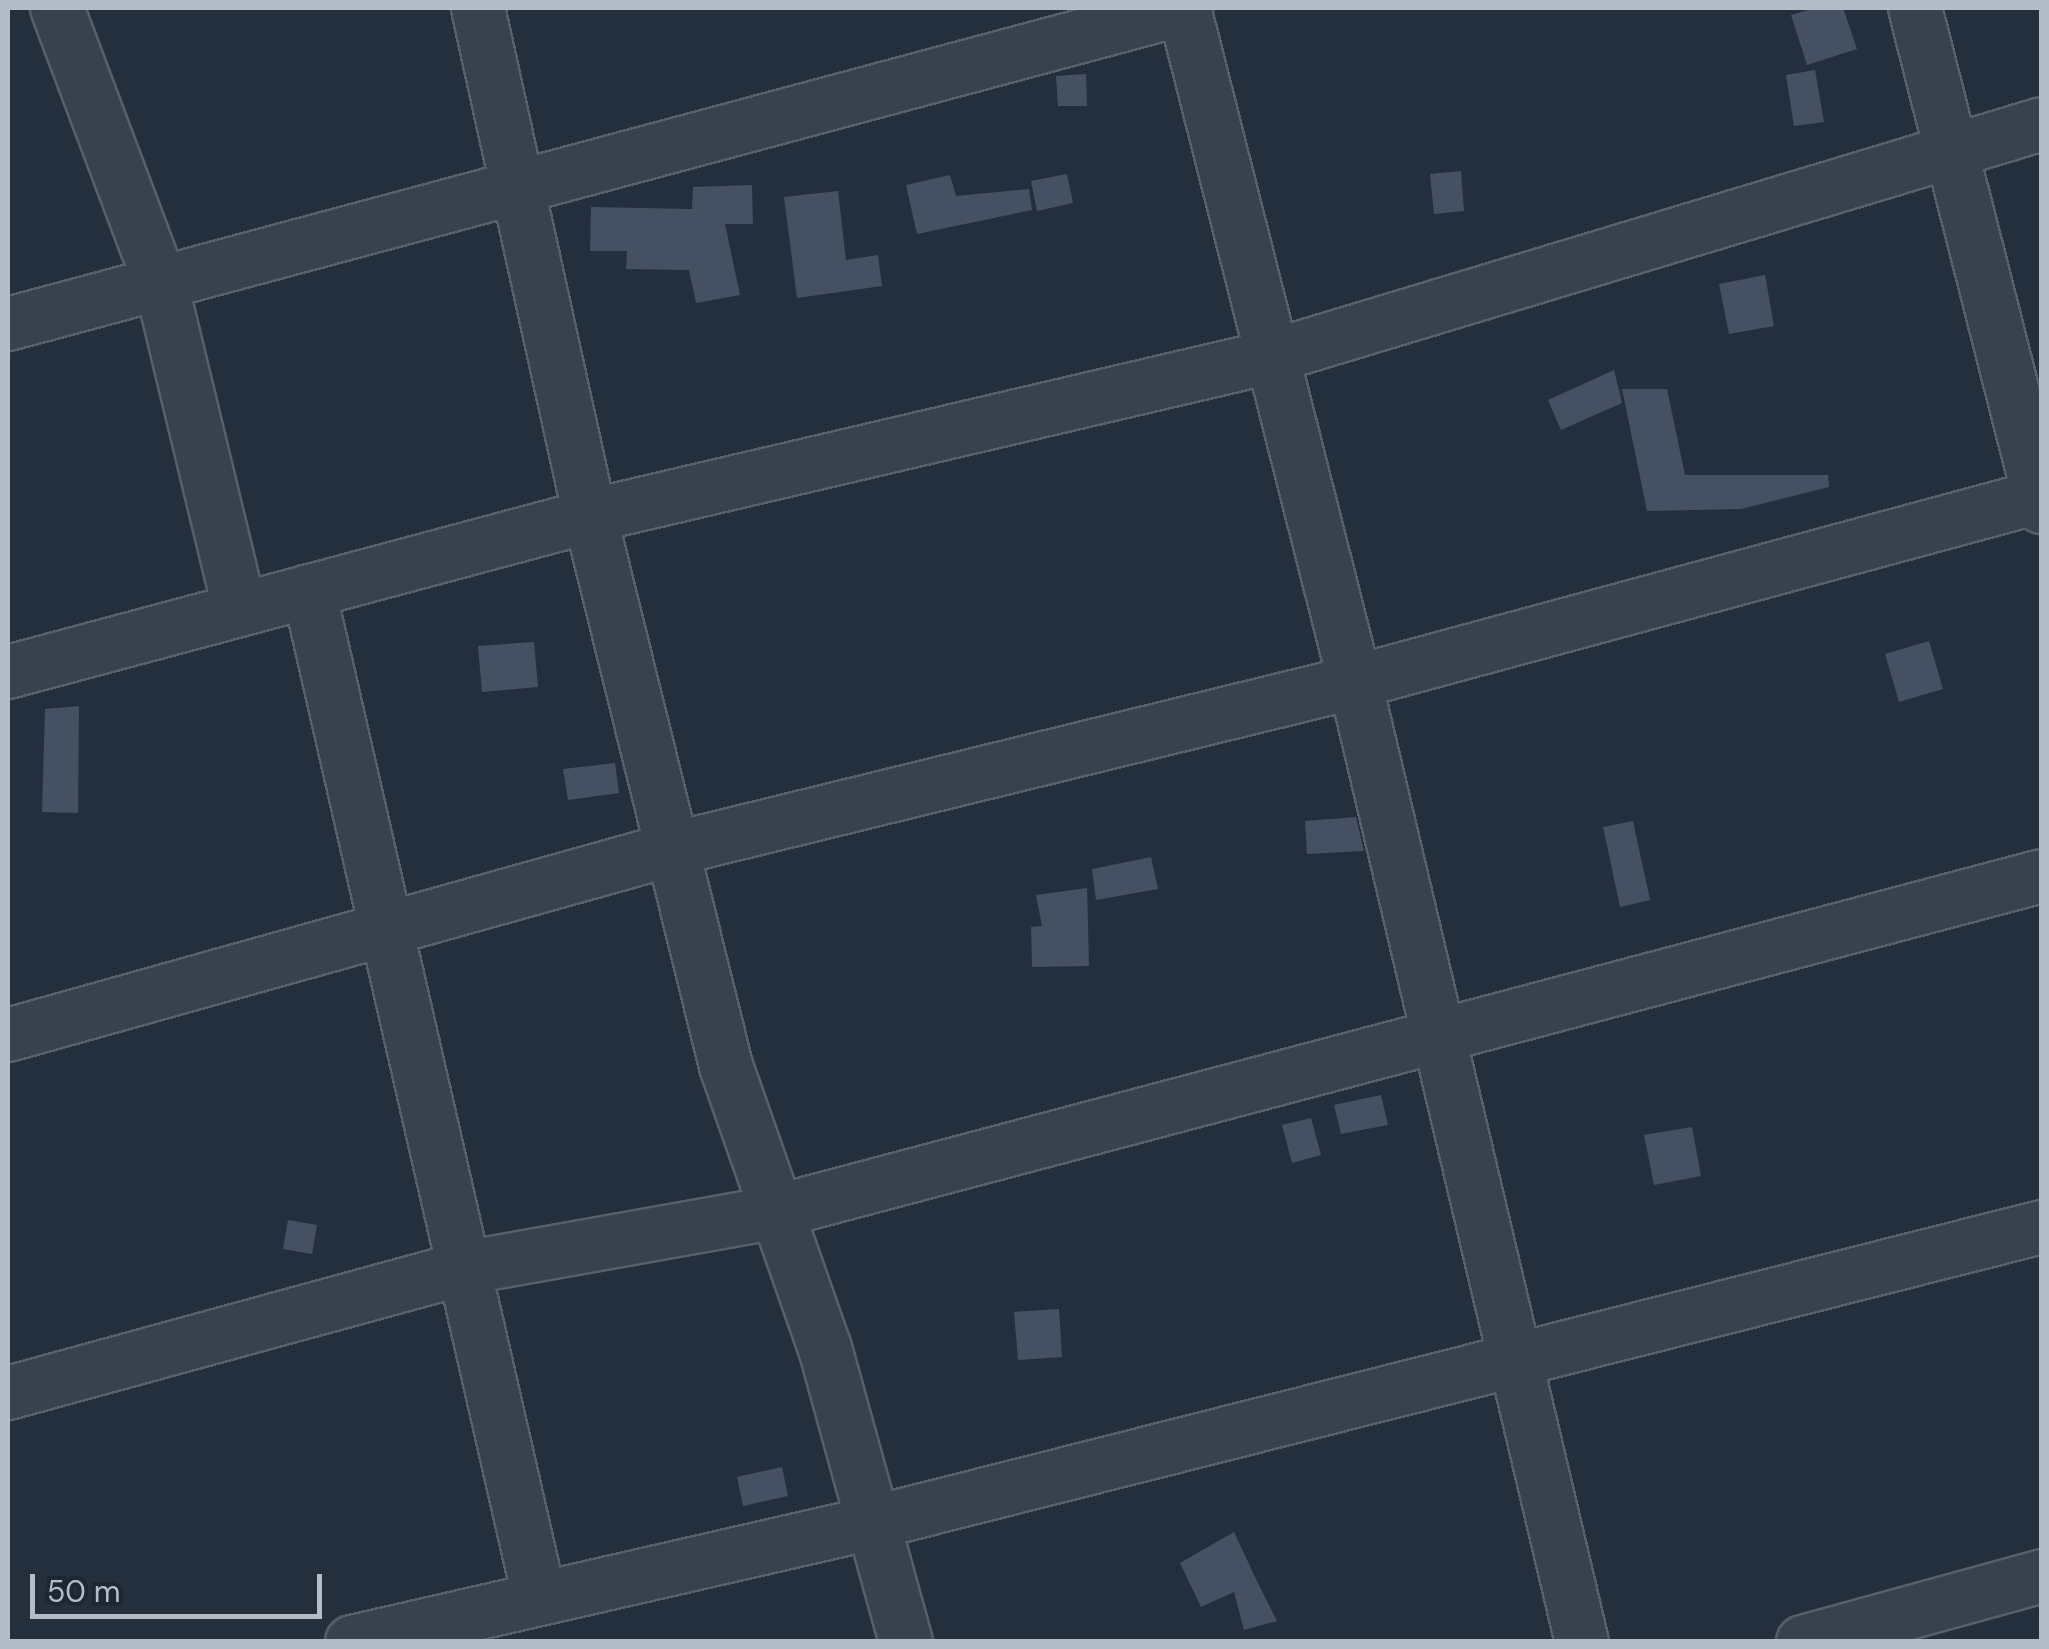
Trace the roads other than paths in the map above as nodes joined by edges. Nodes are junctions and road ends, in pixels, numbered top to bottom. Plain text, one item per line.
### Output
1 (58, 8) edge
2 (478, 8) edge
3 (1185, 8) edge
4 (1915, 8) edge
5 (2042, 124) edge
6 (1946, 148) junction
7 (522, 187) junction
8 (161, 284) junction
9 (8, 324) edge
10 (1270, 357) junction
11 (2041, 500) edge
12 (590, 516) junction
13 (308, 592) junction
14 (240, 610) junction
15 (8, 672) edge
16 (1354, 682) junction
17 (673, 849) junction
18 (2042, 876) edge
19 (387, 929) junction
20 (1435, 1035) junction
21 (8, 1036) edge
22 (771, 1213) junction
23 (2042, 1227) edge
24 (469, 1267) junction
25 (1514, 1359) junction
26 (8, 1393) edge
27 (876, 1522) junction
28 (2042, 1576) edge
29 (539, 1596) junction
30 (352, 1642) edge
31 (906, 1642) edge
32 (1582, 1642) edge
33 (1803, 1642) edge

1 - 8 street
2 - 7 street
3 - 7 street
3 - 10 street
4 - 6 street
5 - 6 street
6 - 10 street
6 - 11 street
7 - 8 street
7 - 12 street
8 - 9 street
8 - 14 street
10 - 12 street
10 - 16 street
11 - 16 street
12 - 13 street
12 - 17 street
13 - 14 street
13 - 19 street
14 - 15 street
16 - 17 street
16 - 20 street
17 - 19 street
17 - 22 street
18 - 20 street
19 - 21 street
19 - 24 street
20 - 22 street
20 - 25 street
22 - 24 street
22 - 27 street
23 - 25 street
24 - 26 street
24 - 29 street
25 - 27 street
25 - 32 street
27 - 29 street
27 - 31 street
28 - 33 street
29 - 30 street

